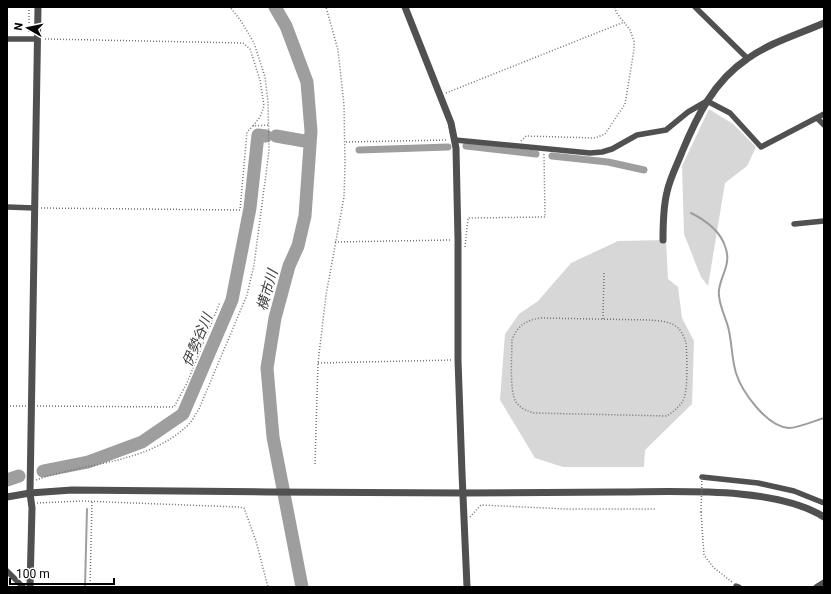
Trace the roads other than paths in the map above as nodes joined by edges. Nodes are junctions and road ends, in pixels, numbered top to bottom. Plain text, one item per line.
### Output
1 (38, 7) edge
2 (405, 7) edge
3 (695, 7) edge
4 (824, 23) edge
5 (7, 39) edge
6 (37, 39) junction
7 (747, 58) junction
8 (707, 101) junction
9 (824, 114) edge
10 (818, 118) junction
11 (824, 125) edge
12 (455, 140) junction
13 (7, 207) edge
14 (35, 208) junction
15 (824, 221) edge
16 (794, 224) dead end
17 (663, 240) dead end
18 (702, 477) road end
19 (30, 493) junction
20 (463, 493) junction
21 (7, 497) edge
22 (824, 503) edge
23 (824, 517) edge
24 (7, 571) edge
25 (824, 582) edge
26 (23, 587) edge
27 (30, 587) edge
28 (468, 587) edge
29 (816, 587) edge

1 - 6 street
2 - 12 street
3 - 7 street
4 - 7 street
5 - 6 street
6 - 14 street
7 - 8 street
8 - 10 street
8 - 12 street
8 - 17 street
9 - 10 street
10 - 11 street
12 - 20 street
13 - 14 street
14 - 19 street
15 - 16 street
18 - 22 street
19 - 20 street
19 - 21 street
19 - 27 street
20 - 23 street
20 - 28 street
24 - 26 street
25 - 29 street

